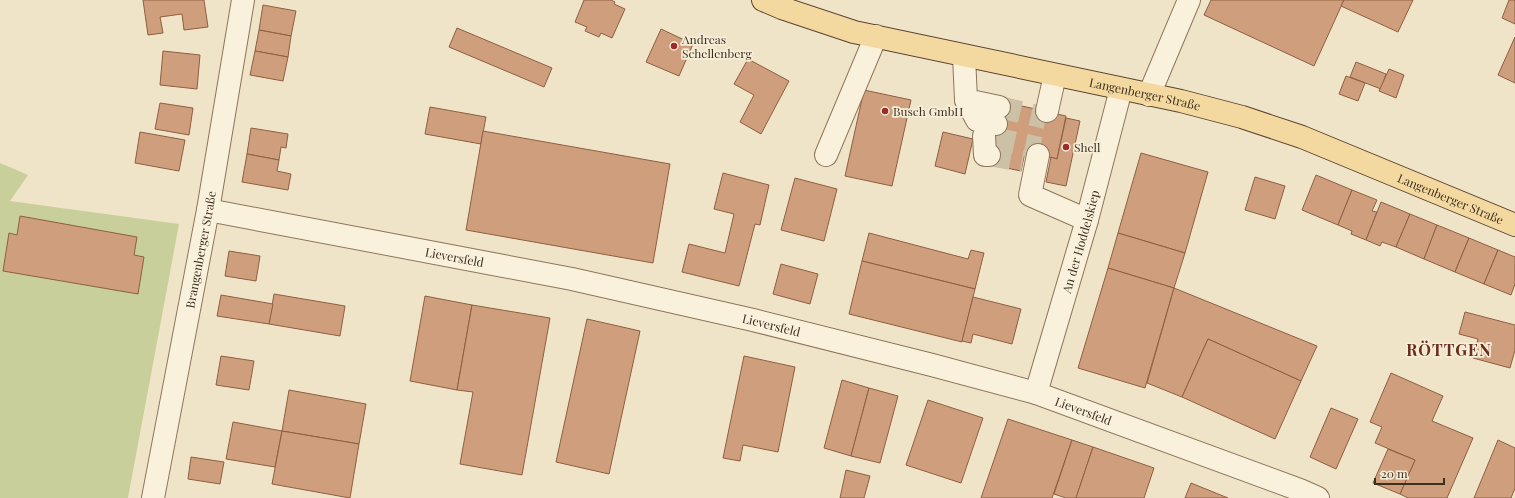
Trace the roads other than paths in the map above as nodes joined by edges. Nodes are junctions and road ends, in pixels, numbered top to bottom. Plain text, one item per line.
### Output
1 (243, 0) edge
2 (763, 0) edge
3 (1189, 0) edge
4 (876, 36) junction
5 (964, 56) junction
6 (1055, 75) junction
7 (1121, 89) junction
8 (1149, 95) junction
9 (1047, 111) dead end
10 (990, 130) tunnel mouth
11 (826, 154) dead end
12 (1033, 160) dead end
13 (208, 210) junction
14 (1087, 220) junction
15 (1515, 225) edge
16 (1036, 393) junction
17 (153, 498) edge
18 (1318, 498) edge

1 - 13 street, Brangenberger Straße
2 - 4 main road, Langenberger Straße
3 - 8 street
4 - 5 main road, Langenberger Straße
4 - 11 street
5 - 6 main road, Langenberger Straße
5 - 10 street
6 - 7 main road, Langenberger Straße
6 - 9 street
7 - 8 main road, Langenberger Straße
7 - 14 street, An der Hoddelskiep
8 - 15 main road, Langenberger Straße
12 - 14 street
13 - 16 street, Lieversfeld
13 - 17 street, Brangenberger Straße
14 - 16 street, An der Hoddelskiep
16 - 18 street, Lieversfeld

